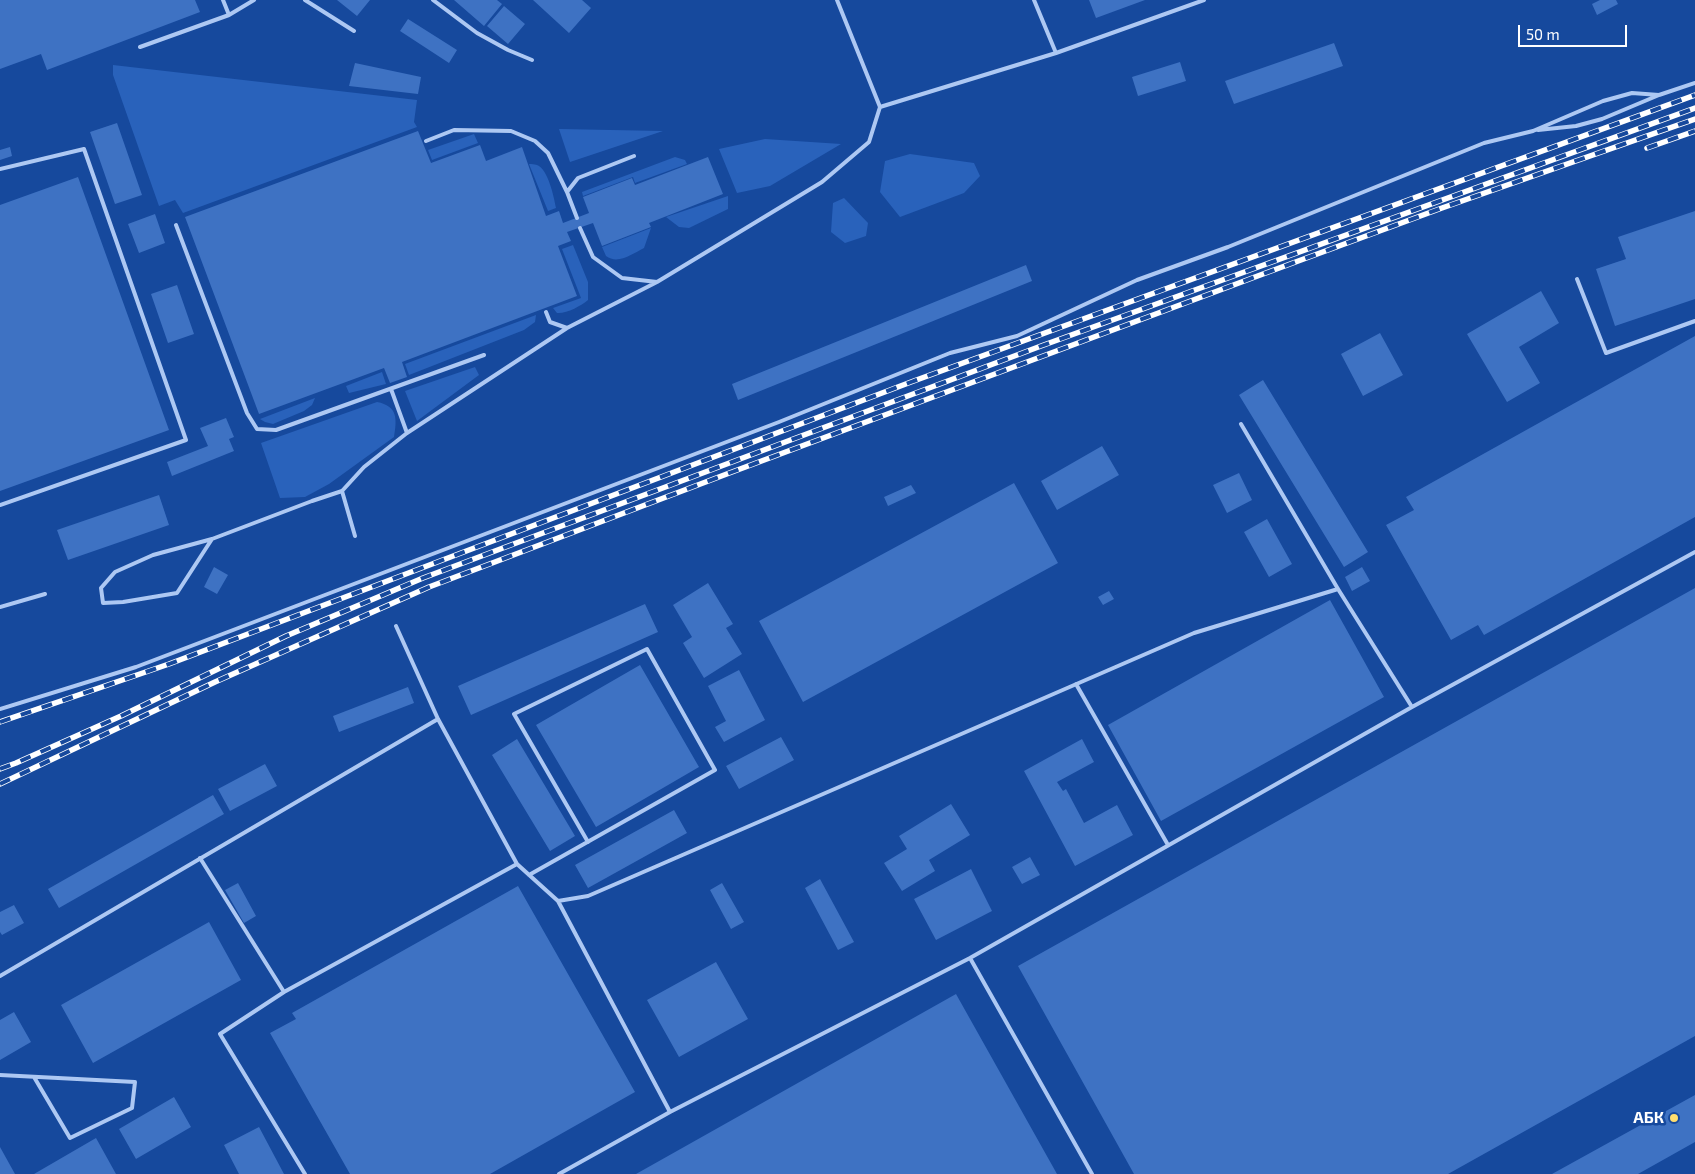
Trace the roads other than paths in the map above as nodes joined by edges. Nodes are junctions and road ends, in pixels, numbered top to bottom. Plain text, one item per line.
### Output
1 (223, 0) edge
2 (254, 0) edge
3 (305, 0) edge
4 (433, 0) edge
5 (837, 0) edge
6 (1034, 0) edge
7 (1204, 0) edge
8 (229, 15) junction
9 (354, 31) dead end
10 (140, 47) dead end
11 (1056, 53) junction
12 (532, 60) dead end
13 (1695, 83) edge
14 (1659, 95) junction
15 (880, 107) junction
16 (1533, 131) junction
17 (426, 141) dead end
18 (634, 156) dead end
19 (0, 169) edge
20 (567, 192) junction
21 (577, 218) dead end
22 (176, 225) dead end
23 (580, 228) dead end
24 (1577, 279) dead end
25 (657, 282) junction
26 (546, 312) dead end
27 (1695, 321) edge
28 (567, 328) junction
29 (484, 355) dead end
30 (390, 390) junction
31 (1241, 424) dead end
32 (407, 433) junction
33 (342, 491) junction
34 (0, 505) edge
35 (355, 536) dead end
36 (212, 539) junction
37 (1695, 552) edge
38 (1338, 589) junction
39 (45, 594) dead end
40 (0, 607) edge
41 (396, 626) dead end
42 (1076, 684) junction
43 (1412, 707) junction
44 (0, 709) edge
45 (438, 719) junction
46 (588, 842) junction
47 (1168, 845) junction
48 (200, 858) junction
49 (517, 864) junction
50 (529, 875) junction
51 (558, 901) junction
52 (970, 958) junction
53 (0, 976) edge
54 (284, 992) junction
55 (0, 1076) edge
56 (34, 1077) junction
57 (670, 1112) junction
58 (305, 1174) edge
59 (559, 1174) edge
60 (1092, 1174) edge

1 - 8 lane
2 - 8 lane
3 - 9 lane
4 - 12 lane
5 - 15 lane
6 - 11 lane
7 - 11 lane
8 - 10 lane
11 - 15 lane
13 - 14 lane
14 - 16 lane
14 - 16 lane
15 - 25 lane
16 - 44 lane
17 - 20 lane
18 - 20 lane
19 - 34 lane
20 - 21 lane
22 - 30 lane
23 - 25 lane
24 - 27 lane
25 - 28 lane
26 - 28 lane
28 - 32 lane
29 - 30 lane
30 - 32 lane
31 - 38 lane
32 - 33 lane
33 - 35 lane
33 - 36 lane
36 - 36 lane
37 - 43 lane
38 - 42 lane
38 - 43 lane
39 - 40 lane
41 - 45 lane
42 - 47 lane
42 - 51 lane
43 - 47 lane
45 - 48 lane
45 - 49 lane
46 - 46 lane
46 - 50 lane
47 - 52 lane
48 - 53 lane
48 - 54 lane
49 - 50 lane
49 - 54 lane
50 - 51 lane
51 - 57 lane
52 - 57 lane
52 - 60 lane
54 - 58 lane
55 - 56 lane
56 - 56 lane
57 - 59 lane

